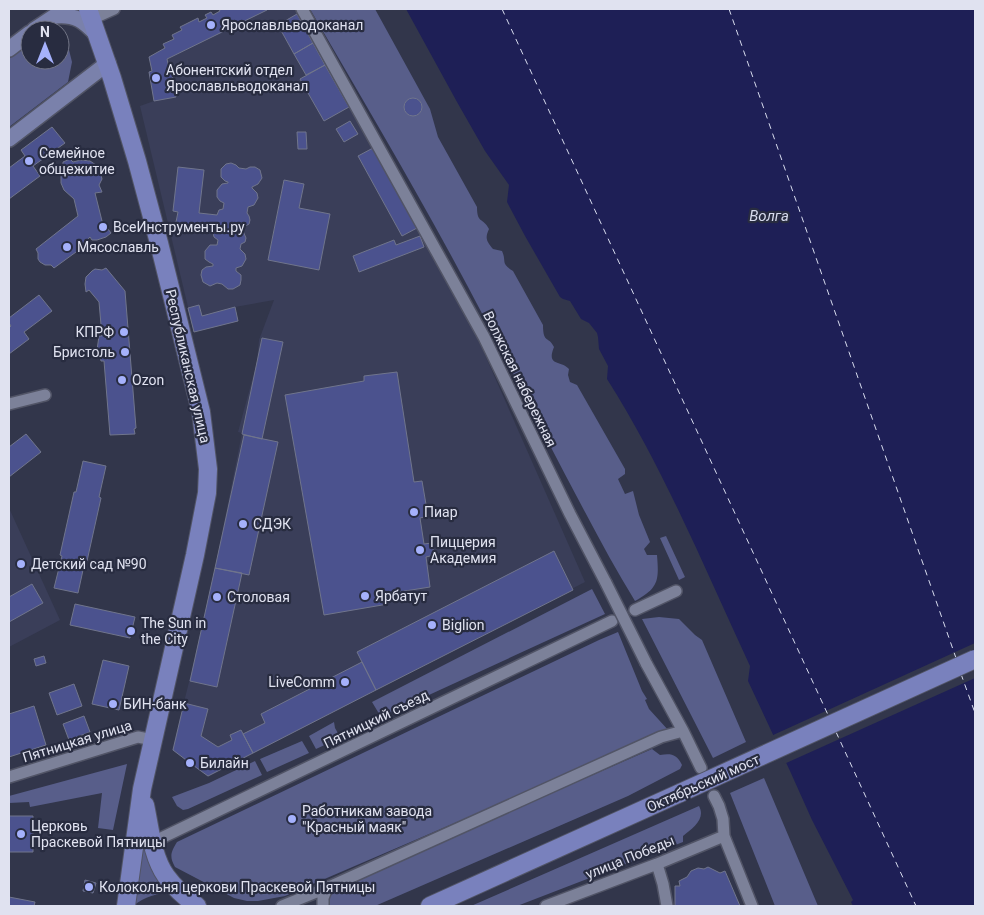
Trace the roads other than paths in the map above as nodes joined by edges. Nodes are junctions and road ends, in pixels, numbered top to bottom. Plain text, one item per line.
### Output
1 (114, 9) edge
2 (302, 9) edge
3 (59, 12) edge
4 (90, 14) edge
5 (48, 20) edge
6 (98, 36) junction
7 (20, 41) edge
8 (9, 49) edge
9 (108, 63) junction
10 (9, 139) edge
11 (45, 395) dead end
12 (9, 404) edge
13 (676, 591) dead end
14 (635, 610) dead end
15 (612, 621) dead end
16 (975, 659) edge
17 (683, 730) junction
18 (154, 740) junction
19 (701, 768) dead end
20 (9, 777) edge
21 (142, 789) junction
22 (714, 796) dead end
23 (724, 836) junction
24 (153, 842) junction
25 (657, 864) junction
26 (327, 888) junction
27 (126, 906) edge
28 (197, 906) edge
29 (282, 906) edge
30 (323, 906) edge
31 (430, 906) edge
32 (546, 906) edge
33 (667, 906) edge
34 (752, 906) edge

1 - 4 street
2 - 17 street, Волжская набережная, bridge
3 - 5 main road
3 - 6 main road
4 - 6 main road, Республиканская улица
6 - 9 main road, Республиканская улица
7 - 8 main road
9 - 10 main road
9 - 18 main road, Республиканская улица
11 - 12 street
13 - 14 street
15 - 24 street, Пятницкий съезд
16 - 31 main road, Октябрьский мост, bridge
17 - 19 street, Волжская набережная
17 - 26 street
18 - 20 street, Пятницкая улица
18 - 21 main road, Республиканская улица
21 - 24 main road
21 - 27 main road, Республиканская улица
22 - 23 street
23 - 25 street, улица Победы
23 - 34 street
24 - 28 main road
25 - 32 street, улица Победы
25 - 33 street
26 - 29 street
26 - 30 street

